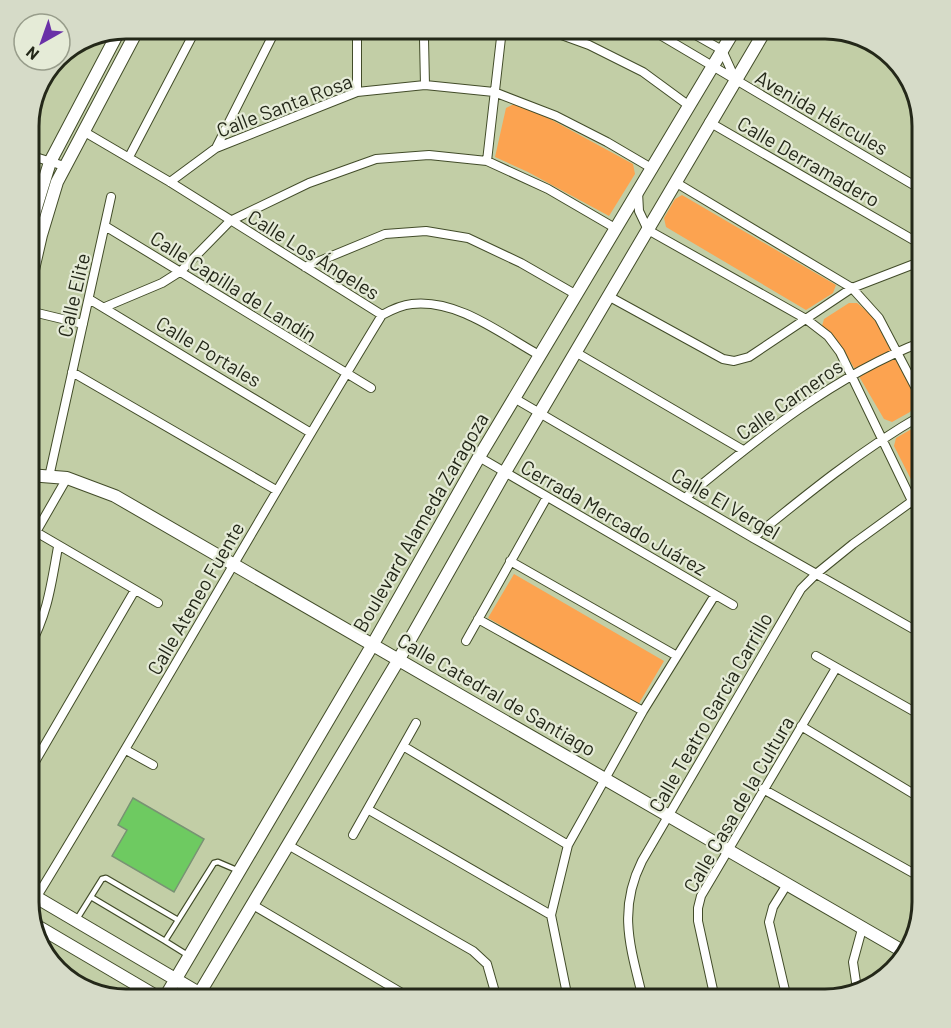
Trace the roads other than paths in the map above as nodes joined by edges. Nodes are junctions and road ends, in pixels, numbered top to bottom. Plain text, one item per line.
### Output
1 (132, 39) edge
2 (190, 39) edge
3 (270, 39) edge
4 (357, 39) edge
5 (424, 39) edge
6 (501, 39) edge
7 (572, 39) edge
8 (667, 39) edge
9 (703, 39) edge
10 (729, 39) edge
11 (760, 39) edge
12 (114, 40) edge
13 (722, 50) junction
14 (712, 66) junction
15 (736, 81) junction
16 (425, 85) junction
17 (357, 92) junction
18 (494, 92) junction
19 (688, 105) junction
20 (710, 122) junction
21 (83, 131) junction
22 (216, 148) junction
23 (129, 157) junction
24 (39, 158) edge
25 (487, 161) junction
26 (50, 162) junction
27 (64, 166) junction
28 (653, 169) junction
29 (170, 182) junction
30 (675, 182) junction
31 (912, 184) edge
32 (638, 192) junction
33 (111, 197) dead end
34 (39, 207) edge
35 (39, 220) edge
36 (230, 221) junction
37 (105, 226) junction
38 (615, 228) junction
39 (648, 230) junction
40 (912, 239) edge
41 (912, 265) edge
42 (305, 267) junction
43 (181, 272) junction
44 (852, 288) junction
45 (575, 294) junction
46 (610, 297) junction
47 (89, 299) junction
48 (105, 307) junction
49 (39, 313) edge
50 (382, 315) junction
51 (806, 319) junction
52 (83, 324) junction
53 (912, 346) edge
54 (898, 351) junction
55 (577, 353) junction
56 (539, 355) junction
57 (72, 372) junction
58 (345, 375) junction
59 (851, 375) junction
60 (912, 380) edge
61 (370, 388) dead end
62 (514, 398) junction
63 (540, 413) junction
64 (912, 422) edge
65 (311, 433) junction
66 (883, 438) junction
67 (743, 450) junction
68 (479, 457) junction
69 (505, 472) junction
70 (39, 476) edge
71 (49, 477) junction
72 (67, 478) junction
73 (276, 490) junction
74 (547, 497) junction
75 (685, 498) junction
76 (912, 501) joint
77 (39, 524) edge
78 (39, 538) edge
79 (753, 538) junction
80 (58, 547) junction
81 (510, 561) junction
82 (233, 564) junction
83 (816, 573) junction
84 (135, 590) junction
85 (715, 595) junction
86 (158, 603) dead end
87 (733, 605) dead end
88 (478, 619) junction
89 (39, 628) edge
90 (912, 628) edge
91 (466, 640) dead end
92 (373, 644) junction
93 (677, 656) junction
94 (816, 656) dead end
95 (399, 659) junction
96 (836, 668) junction
97 (912, 710) edge
98 (644, 711) junction
99 (416, 723) dead end
100 (801, 726) junction
101 (403, 746) junction
102 (126, 750) junction
103 (39, 753) edge
104 (153, 765) dead end
105 (606, 780) junction
106 (763, 789) junction
107 (912, 793) edge
108 (369, 810) junction
109 (669, 817) junction
110 (353, 835) dead end
111 (288, 844) junction
112 (568, 845) junction
113 (727, 850) junction
114 (239, 871) junction
115 (912, 872) edge
116 (39, 884) edge
117 (786, 886) junction
118 (91, 897) junction
119 (39, 899) edge
120 (253, 905) junction
121 (551, 915) junction
122 (178, 920) junction
123 (76, 921) junction
124 (862, 929) junction
125 (44, 930) edge
126 (165, 941) junction
127 (898, 949) edge
128 (189, 956) junction
129 (175, 980) junction
130 (856, 983) edge
131 (146, 989) edge
132 (169, 989) edge
133 (188, 989) edge
134 (207, 989) edge
135 (395, 989) edge
136 (494, 989) edge
137 (566, 989) edge
138 (641, 989) edge
139 (713, 989) edge
140 (785, 989) edge

1 - 21 street
2 - 23 street
3 - 22 street
4 - 17 street
5 - 16 street
6 - 18 street
7 - 19 street
8 - 14 street, Avenida Hércules
9 - 13 street
10 - 13 street, Boulevard Alameda Zaragoza
11 - 15 street
12 - 26 street
13 - 14 street, Boulevard Alameda Zaragoza
13 - 15 street
14 - 15 street, Avenida Hércules
14 - 19 street, Boulevard Alameda Zaragoza
15 - 20 street
15 - 31 street, Avenida Hércules
16 - 17 street, Calle Santa Rosa
16 - 18 street, Calle Santa Rosa
17 - 22 street, Calle Santa Rosa
18 - 25 street
18 - 28 street, Calle Santa Rosa
19 - 28 street, Boulevard Alameda Zaragoza
20 - 30 street
20 - 40 street, Calle Derramadero
21 - 23 street, Calle Los Ángeles
21 - 27 street
22 - 29 street, Calle Santa Rosa
23 - 29 street, Calle Los Ángeles
24 - 26 street
25 - 36 street
25 - 38 street
26 - 27 street
26 - 34 street
27 - 35 street
28 - 32 street, Boulevard Alameda Zaragoza
29 - 36 street, Calle Los Ángeles
30 - 39 street
30 - 44 street
32 - 38 street, Boulevard Alameda Zaragoza
32 - 39 street
33 - 37 street, Calle Elite
36 - 42 street, Calle Los Ángeles
36 - 43 street
37 - 43 street, Calle Capilla de Landín
37 - 47 street, Calle Elite
38 - 45 street, Boulevard Alameda Zaragoza
39 - 46 street
39 - 51 street
41 - 44 street
42 - 45 street
42 - 50 street, Calle Los Ángeles
43 - 48 street
43 - 58 street, Calle Capilla de Landín
44 - 51 street
44 - 54 street
45 - 56 street, Boulevard Alameda Zaragoza
46 - 51 street
46 - 55 street
47 - 48 street, Calle Portales
47 - 52 street, Calle Elite
48 - 65 street, Calle Portales
49 - 52 street
50 - 56 street, Calle Los Ángeles
50 - 58 street, Calle Ateneo Fuente
51 - 59 street
52 - 57 street, Calle Elite
53 - 54 street, Calle Carneros
54 - 59 street, Calle Carneros
54 - 60 street
55 - 63 street
55 - 67 street
56 - 62 street, Boulevard Alameda Zaragoza
57 - 71 street, Calle Elite
57 - 73 street
58 - 61 street, Calle Capilla de Landín
58 - 65 street, Calle Ateneo Fuente
59 - 66 street
59 - 67 street, Calle Carneros
62 - 63 street, Calle El Vergel
62 - 68 street, Boulevard Alameda Zaragoza
63 - 69 street
63 - 75 street, Calle El Vergel
64 - 66 street
65 - 73 street, Calle Ateneo Fuente
66 - 76 street
66 - 79 street
67 - 75 street, Calle Carneros
68 - 69 street, Cerrada Mercado Juárez
68 - 92 street, Boulevard Alameda Zaragoza
69 - 74 street, Cerrada Mercado Juárez
69 - 95 street
70 - 71 street, Calle Catedral de Santiago
71 - 72 street, Calle Catedral de Santiago
72 - 77 street
72 - 82 street, Calle Catedral de Santiago
73 - 82 street, Calle Ateneo Fuente
74 - 81 street
74 - 85 street, Cerrada Mercado Juárez
75 - 79 street, Calle El Vergel
76 - 83 street, Calle Teatro García Carrillo
78 - 80 street
79 - 83 street, Calle El Vergel
80 - 84 street
80 - 89 street
81 - 88 street
81 - 93 street
82 - 92 street, Calle Catedral de Santiago
82 - 102 street, Calle Ateneo Fuente
83 - 90 street, Calle El Vergel
83 - 109 street, Calle Teatro García Carrillo
84 - 86 street
84 - 103 street
85 - 87 street, Cerrada Mercado Juárez
85 - 93 street
88 - 91 street
88 - 98 street
92 - 95 street, Calle Catedral de Santiago
92 - 114 street, Boulevard Alameda Zaragoza
93 - 98 street
94 - 96 street
95 - 105 street, Calle Catedral de Santiago
95 - 111 street
96 - 97 street
96 - 100 street, Calle Casa de la Cultura
98 - 105 street
99 - 101 street
100 - 106 street, Calle Casa de la Cultura
100 - 107 street
101 - 108 street
101 - 112 street
102 - 104 street
102 - 116 street, Calle Ateneo Fuente
105 - 109 street, Calle Catedral de Santiago
105 - 112 street
106 - 113 street, Calle Casa de la Cultura
106 - 115 street
108 - 110 street
108 - 121 street
109 - 113 street, Calle Catedral de Santiago
109 - 138 street, Calle Teatro García Carrillo
111 - 120 street
111 - 136 street
112 - 121 street
113 - 117 street, Calle Catedral de Santiago
113 - 139 street, Calle Casa de la Cultura
114 - 122 lane
114 - 128 street, Boulevard Alameda Zaragoza
117 - 124 street, Calle Catedral de Santiago
117 - 140 street
118 - 122 lane
118 - 123 lane
118 - 126 lane
119 - 123 street
120 - 134 street
120 - 135 street
121 - 137 street
122 - 126 lane
123 - 129 street
124 - 127 street, Calle Catedral de Santiago
124 - 130 street
125 - 131 street
126 - 128 lane
128 - 129 street, Boulevard Alameda Zaragoza
129 - 132 street, Boulevard Alameda Zaragoza
129 - 133 street

